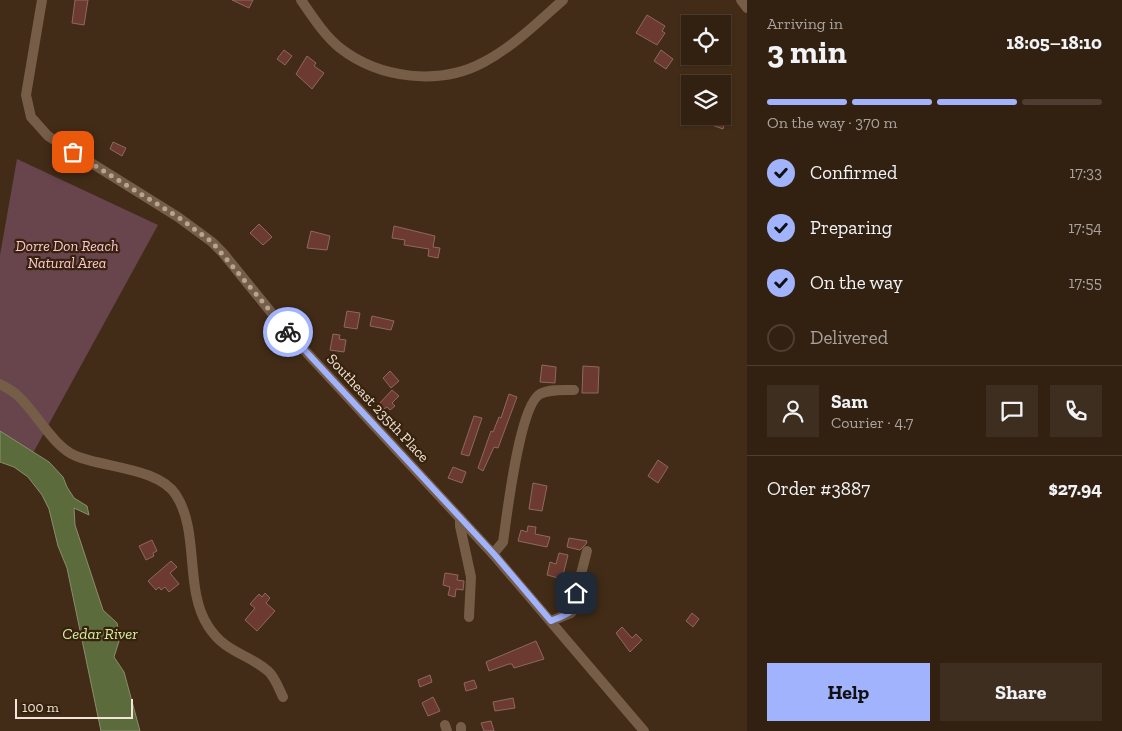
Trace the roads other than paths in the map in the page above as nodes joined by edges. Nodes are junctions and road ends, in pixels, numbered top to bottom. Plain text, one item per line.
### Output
1 (42, 0) edge
2 (302, 0) edge
3 (563, 0) edge
4 (742, 0) edge
5 (747, 8) edge
6 (0, 384) edge
7 (574, 390) dead end
8 (460, 518) junction
9 (587, 551) dead end
10 (494, 554) junction
11 (469, 617) dead end
12 (551, 621) junction
13 (283, 697) dead end
14 (644, 731) edge

1 - 8 street, Southeast 235th Place
2 - 3 street
4 - 5 street
6 - 13 street
7 - 10 street
8 - 10 street, Southeast 235th Place
8 - 11 street
9 - 12 street
10 - 12 street, Southeast 235th Place
12 - 14 street, Southeast 235th Place

